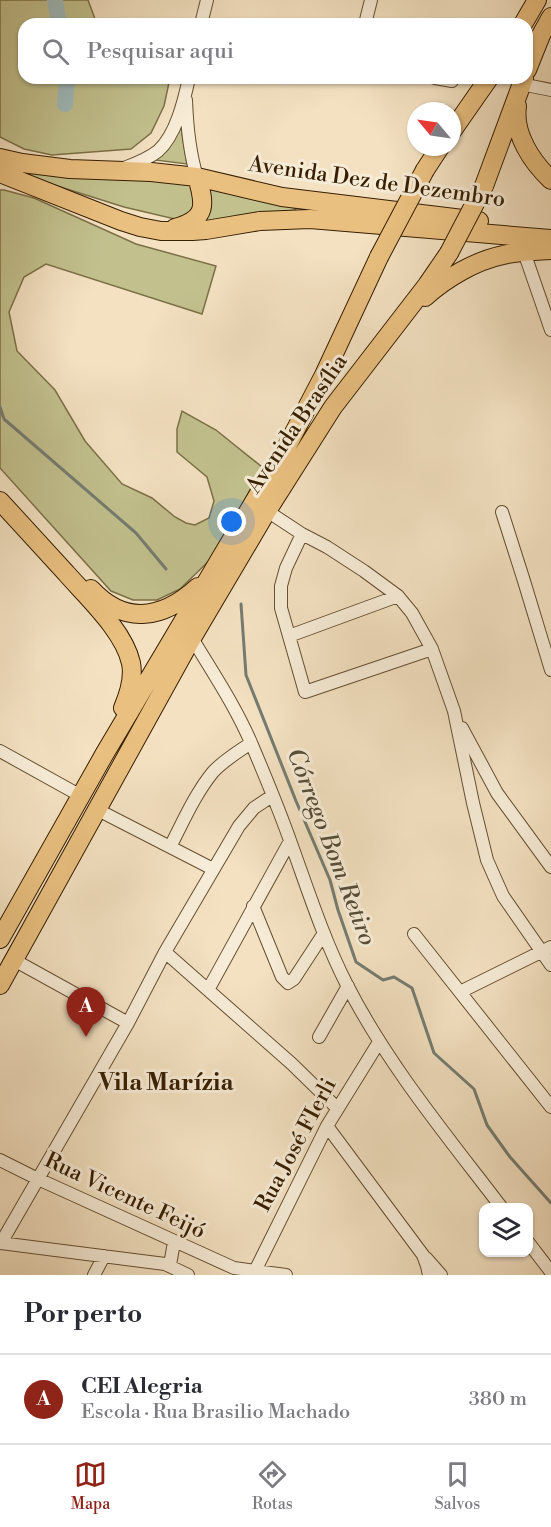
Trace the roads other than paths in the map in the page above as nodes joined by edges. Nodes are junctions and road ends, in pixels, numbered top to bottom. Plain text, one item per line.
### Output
1 (207, 0) edge
2 (371, 0) edge
3 (527, 0) edge
4 (537, 0) edge
5 (551, 17) edge
6 (202, 18) edge
7 (366, 18) edge
8 (522, 18) edge
9 (525, 18) edge
10 (533, 55) edge
11 (533, 81) edge
12 (187, 84) edge
13 (485, 84) edge
14 (521, 84) edge
15 (522, 84) edge
16 (551, 90) edge
17 (461, 118) edge
18 (435, 156) edge
19 (0, 158) edge
20 (116, 171) junction
21 (0, 173) edge
22 (197, 177) junction
23 (551, 180) edge
24 (0, 184) edge
25 (48, 192) junction
26 (551, 228) edge
27 (161, 231) junction
28 (551, 239) edge
29 (551, 250) edge
30 (524, 252) junction
31 (403, 317) junction
32 (551, 330) edge
33 (0, 489) edge
34 (0, 501) edge
35 (267, 511) junction
36 (502, 512) dead end
37 (302, 534) junction
38 (209, 578) junction
39 (398, 596) junction
40 (289, 636) junction
41 (192, 638) junction
42 (432, 649) junction
43 (551, 670) edge
44 (454, 711) junction
45 (251, 743) junction
46 (0, 751) edge
47 (105, 753) junction
48 (81, 796) junction
49 (272, 796) junction
50 (98, 810) junction
51 (290, 840) junction
52 (170, 847) junction
53 (551, 867) edge
54 (213, 869) junction
55 (254, 906) junction
56 (324, 933) junction
57 (414, 934) dead end
58 (0, 939) edge
59 (546, 950) edge
60 (165, 952) junction
61 (14, 960) junction
62 (551, 965) edge
63 (0, 985) edge
64 (348, 986) junction
65 (208, 990) junction
66 (460, 992) junction
67 (128, 1023) junction
68 (319, 1036) dead end
69 (379, 1042) junction
70 (551, 1107) edge
71 (337, 1108) junction
72 (327, 1126) junction
73 (0, 1160) edge
74 (38, 1179) junction
75 (498, 1203) edge
76 (174, 1242) junction
77 (0, 1243) edge
78 (533, 1249) edge
79 (423, 1255) junction
80 (104, 1256) junction
81 (170, 1266) junction
82 (232, 1271) edge
83 (255, 1271) junction
84 (550, 1272) edge
85 (94, 1275) edge
86 (188, 1275) edge
87 (286, 1275) edge
88 (429, 1275) edge
89 (441, 1275) edge

1 - 6 street
2 - 7 street
3 - 8 highway
4 - 9 highway
5 - 10 highway, Avenida Brasília
11 - 16 street
12 - 20 street
12 - 22 street
13 - 17 highway
14 - 31 highway, Avenida Brasília, bridge
15 - 23 highway
18 - 38 highway, Avenida Brasília, bridge
19 - 20 highway, Avenida Dez de Dezembro
20 - 22 highway, Avenida Dez de Dezembro
21 - 25 highway
22 - 26 highway, Avenida Dez de Dezembro
22 - 27 highway
24 - 25 highway
25 - 27 highway, Avenida Dez de Dezembro
27 - 28 highway, Avenida Dez de Dezembro
29 - 30 highway
30 - 31 highway
30 - 32 street
31 - 35 highway, Avenida Brasília
33 - 38 highway
34 - 47 highway
35 - 37 street
35 - 41 highway, Avenida Brasília
36 - 43 street
37 - 39 street
37 - 40 street
38 - 47 highway, Avenida Brasília
39 - 40 street
39 - 42 street
40 - 42 street
41 - 45 street
41 - 50 highway, Avenida Brasília
42 - 44 street
44 - 53 street
44 - 59 street
45 - 49 street
45 - 52 street
46 - 48 street
47 - 48 highway, Avenida Brasília
48 - 58 highway, Avenida Brasília
49 - 51 street
49 - 54 street
50 - 52 street
50 - 61 highway, Avenida Brasília
51 - 55 street
51 - 56 street
52 - 54 street
54 - 60 street
55 - 56 street
55 - 65 street
56 - 64 street
57 - 66 street
59 - 62 street
59 - 66 street
60 - 65 street
60 - 67 street
61 - 63 highway, Avenida Brasília
61 - 67 street
64 - 68 street
64 - 69 street
65 - 71 street
66 - 70 street
67 - 74 street
69 - 71 street, Rua José FIerli
69 - 75 street
71 - 72 street, Rua José FIerli
72 - 79 street
72 - 83 street, Rua José FIerli
73 - 74 street, Rua Vicente Feijó
74 - 76 street, Rua Vicente Feijó
74 - 77 street
76 - 81 street
76 - 82 street, Rua Vicente Feijó
77 - 80 street
78 - 84 street
79 - 88 street
79 - 89 street
80 - 81 street
80 - 85 street
81 - 86 street
82 - 83 street, Rua Vicente Feijó
83 - 87 street, Rua Vicente Feijó

